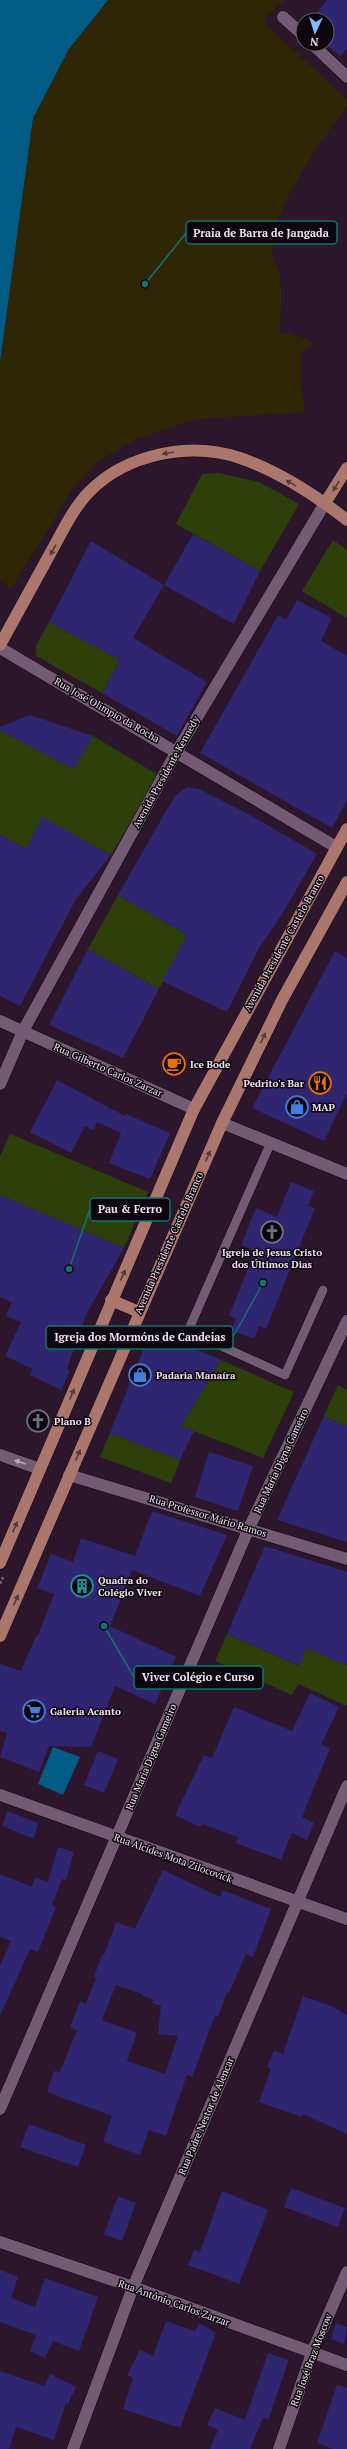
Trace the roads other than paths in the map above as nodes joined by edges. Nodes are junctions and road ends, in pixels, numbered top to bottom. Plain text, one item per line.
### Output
1 (283, 17) dead end
2 (295, 28) edge
3 (321, 52) edge
4 (345, 72) edge
5 (347, 468) edge
6 (325, 503) junction
7 (347, 520) edge
8 (0, 646) edge
9 (177, 751) junction
10 (347, 829) edge
11 (336, 847) junction
12 (347, 882) edge
13 (0, 1021) edge
14 (23, 1032) junction
15 (0, 1084) edge
16 (194, 1109) junction
17 (222, 1123) junction
18 (271, 1142) junction
19 (347, 1174) edge
20 (323, 1290) dead end
21 (112, 1300) junction
22 (139, 1312) junction
23 (347, 1321) edge
24 (0, 1455) edge
25 (40, 1469) junction
26 (70, 1475) junction
27 (249, 1528) junction
28 (347, 1559) edge
29 (0, 1563) edge
30 (0, 1636) edge
31 (347, 1786) edge
32 (0, 1795) edge
33 (116, 1838) junction
34 (298, 1902) junction
35 (347, 1919) edge
36 (0, 2108) edge
37 (0, 2242) edge
38 (347, 2272) edge
39 (133, 2287) junction
40 (312, 2353) junction
41 (347, 2365) edge
42 (73, 2449) edge
43 (278, 2449) edge

1 - 2 street
3 - 4 street
5 -> 6 main road, Avenida Presidente Kennedy
6 - 7 main road
6 -> 8 main road
6 - 9 street, Avenida Presidente Kennedy
8 - 9 street, Rua José Olimpio da Rocha
9 - 11 street, Rua José Olimpio da Rocha
9 - 14 street, Avenida Presidente Kennedy
10 - 11 main road, Avenida Presidente Castelo Branco
11 - 16 main road, Avenida Presidente Castelo Branco
17 -> 12 main road, Avenida Presidente Castelo Branco
13 - 14 street, Rua Gilberto Carlos Zarzar
14 - 15 street, Avenida Presidente Kennedy
14 - 16 street, Rua Gilberto Carlos Zarzar
21 -> 16 main road, Avenida Presidente Castelo Branco
17 - 18 street
22 -> 17 main road, Avenida Presidente Castelo Branco
18 - 19 street
18 - 20 lane
21 - 22 main road
25 -> 21 main road, Avenida Presidente Castelo Branco
26 -> 22 main road, Avenida Presidente Castelo Branco
23 - 27 street, Rua Maria Digna Gameiro
25 -> 24 street
29 -> 25 main road, Avenida Presidente Castelo Branco
26 - 27 street, Rua Professor Mário Ramos
30 -> 26 main road, Avenida Presidente Castelo Branco
27 - 28 street, Rua Professor Mário Ramos
27 - 33 street, Rua Maria Digna Gameiro
31 - 34 street, Rua Padre Nestor de Alencar
32 - 33 street, Rua Alcídes Mota Zilocovick
33 - 34 street, Rua Alcídes Mota Zilocovick
33 - 36 street, Rua Maria Digna Gameiro
34 - 35 street, Rua Alcídes Mota Zilocovick
34 - 39 street, Rua Padre Nestor de Alencar
37 - 39 street, Rua Antônio Carlos Zarzar
38 - 40 street, Rua José Braz Moscow
39 - 40 street, Rua Antônio Carlos Zarzar
39 - 42 street, Rua Padre Nestor de Alencar
40 - 41 street, Rua Antônio Carlos Zarzar
40 - 43 street, Rua José Braz Moscow

